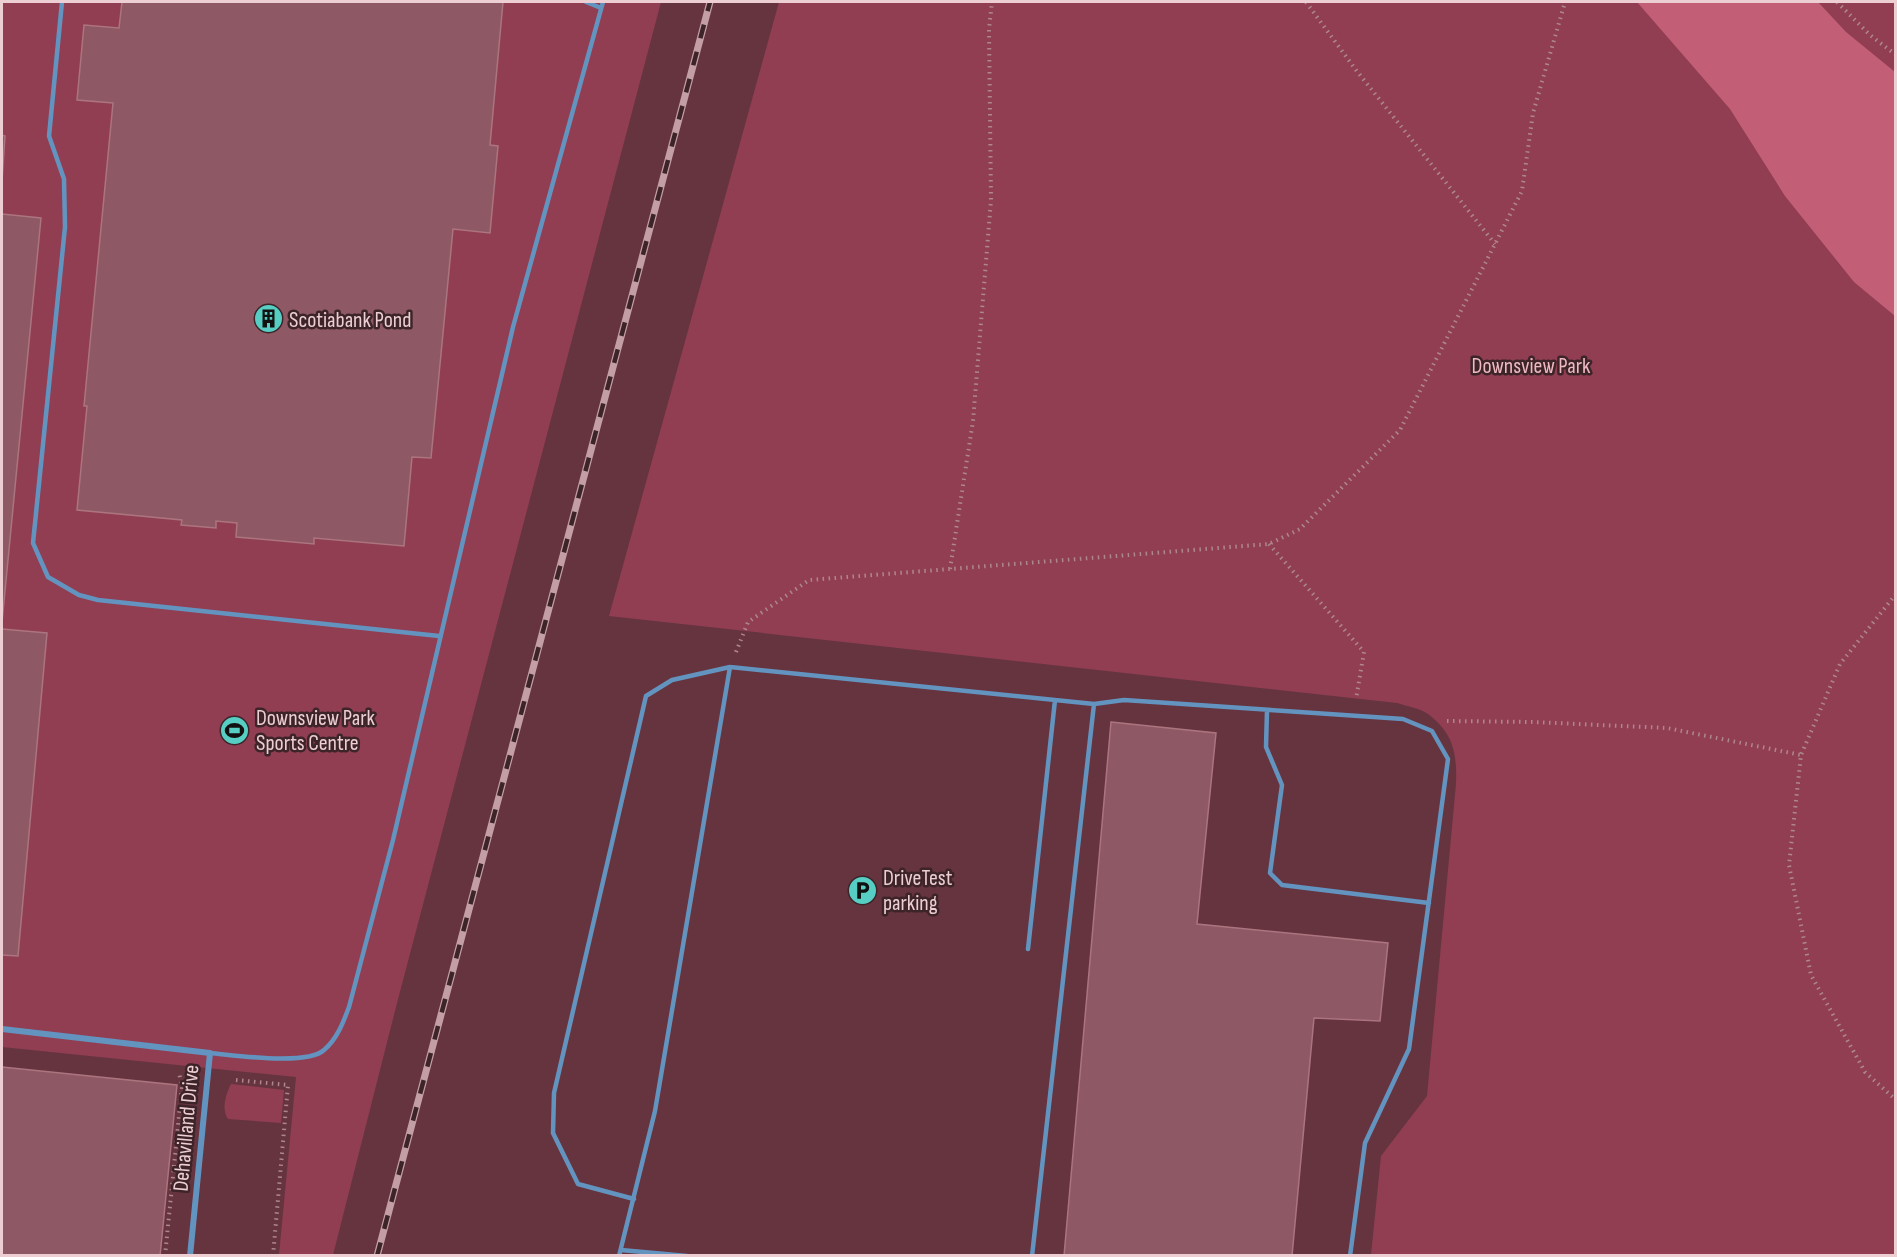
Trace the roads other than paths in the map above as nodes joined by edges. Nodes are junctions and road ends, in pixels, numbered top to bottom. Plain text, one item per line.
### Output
1 (62, 2) edge
2 (586, 2) edge
3 (603, 2) edge
4 (601, 8) junction
5 (439, 636) junction
6 (730, 667) junction
7 (1055, 700) junction
8 (1094, 704) junction
9 (1267, 710) junction
10 (1429, 903) junction
11 (1028, 949) dead end
12 (2, 1029) edge
13 (210, 1053) junction
14 (634, 1199) junction
15 (620, 1253) edge
16 (190, 1256) edge
17 (687, 1256) edge
18 (1032, 1256) edge
19 (1350, 1256) edge

1 - 5 lane
2 - 4 lane
3 - 4 lane
4 - 5 lane
5 - 13 lane
6 - 7 lane
6 - 14 lane
6 - 14 lane
7 - 8 lane
7 - 11 lane
8 - 9 lane
8 - 18 lane
9 - 10 lane
9 - 10 lane
10 - 19 lane
12 - 13 street, Dehavilland Drive
13 - 16 street, Dehavilland Drive
14 - 15 lane
15 - 17 lane

